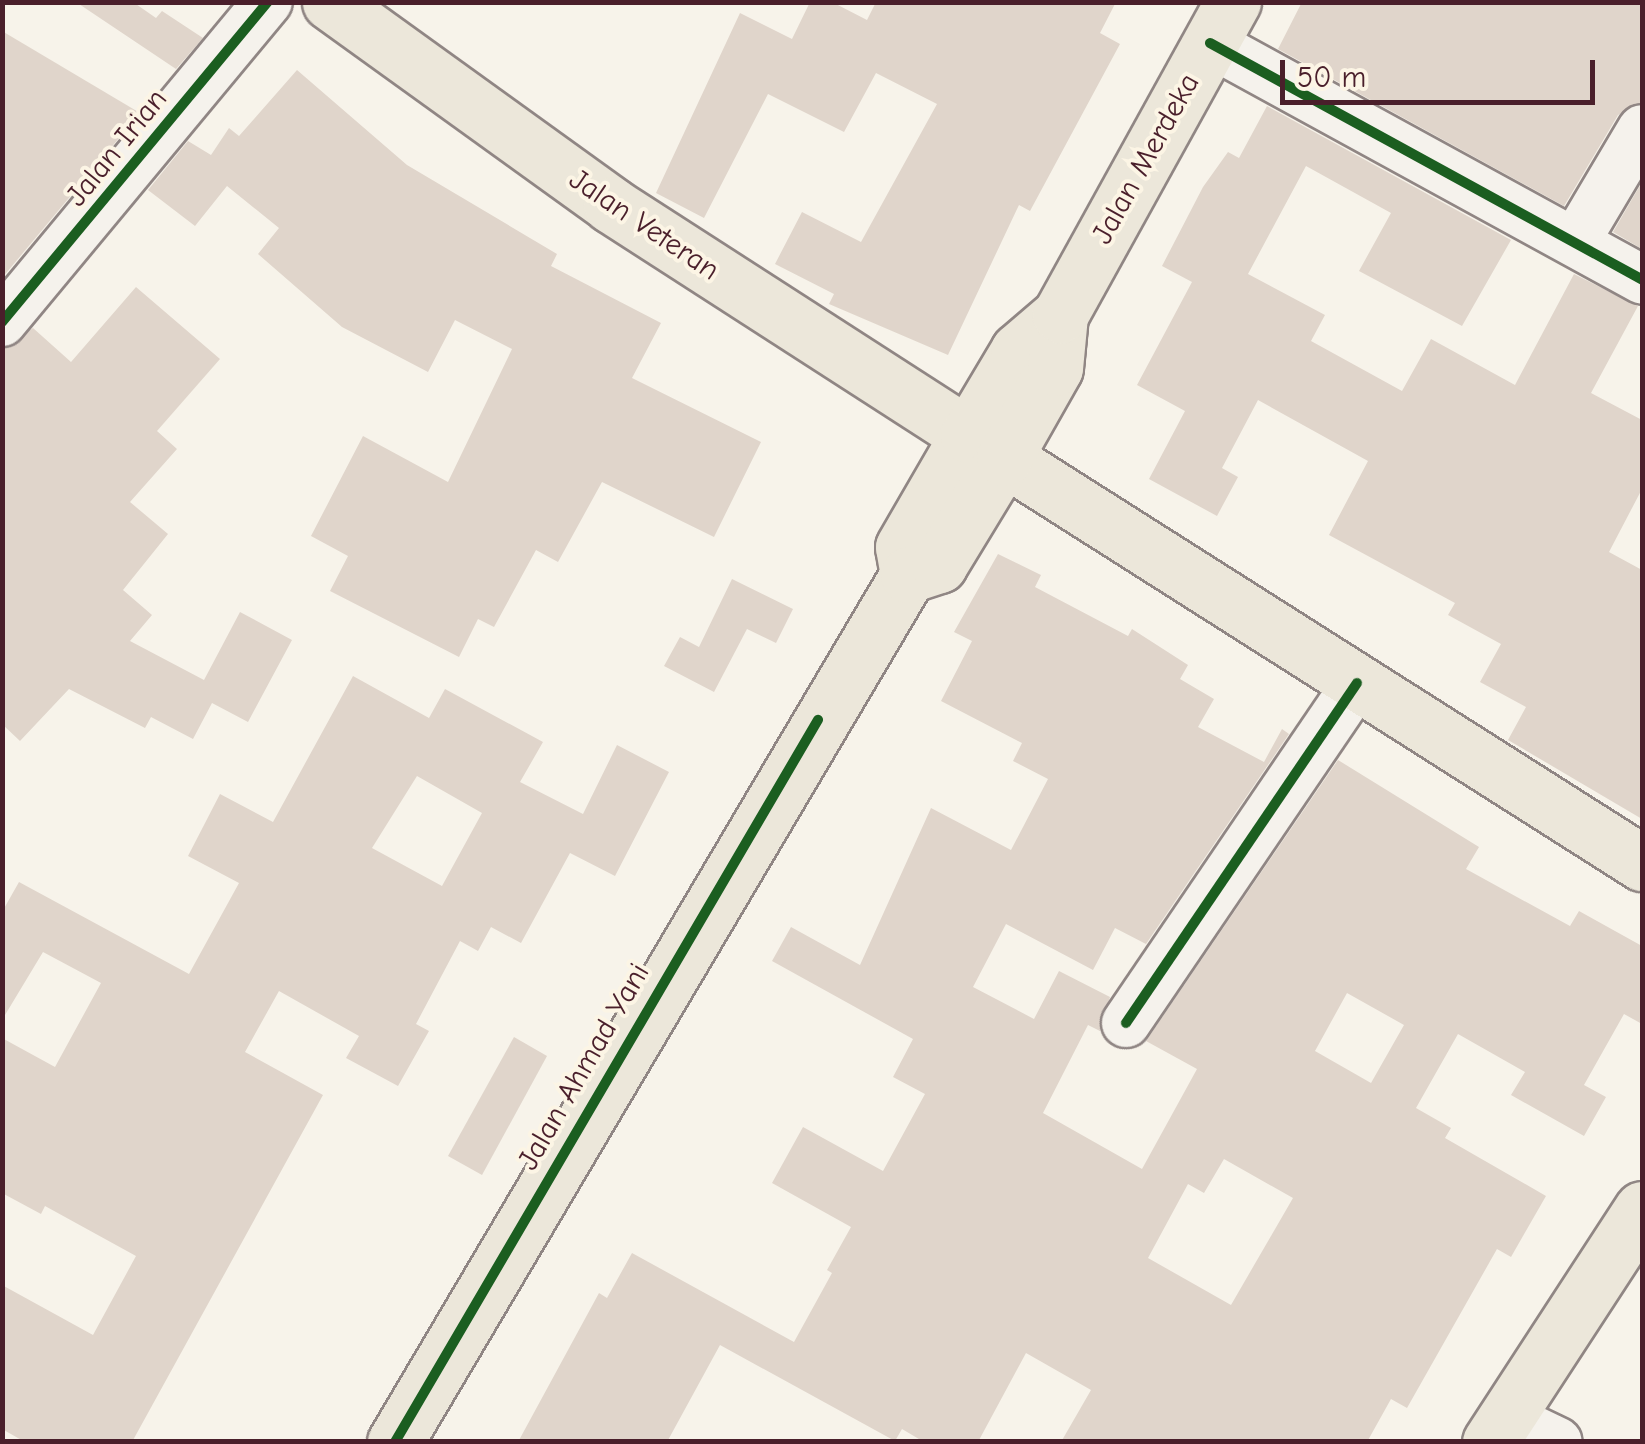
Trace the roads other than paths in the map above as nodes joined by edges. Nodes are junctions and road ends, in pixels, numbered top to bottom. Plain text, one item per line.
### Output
1 (268, 2) edge
2 (330, 2) edge
3 (1222, 23) edge
4 (1642, 129) edge
5 (1575, 242) junction
6 (1642, 280) edge
7 (2, 322) edge
8 (986, 446) junction
9 (1357, 683) junction
10 (1642, 863) edge
11 (1126, 1023) dead end
12 (1642, 1209) edge
13 (1499, 1430) edge
14 (394, 1442) edge
15 (1558, 1442) edge

1 - 7 street, Jalan Irian
2 - 8 main road, Jalan Veteran
3 - 5 street
3 - 8 main road, Jalan Merdeka
4 - 5 street
5 - 6 street
8 - 9 main road, Jalan Veteran
8 - 14 main road, Jalan Ahmad Yani
9 - 10 main road, Jalan Veteran
9 - 11 street
12 - 13 main road
13 - 15 street

